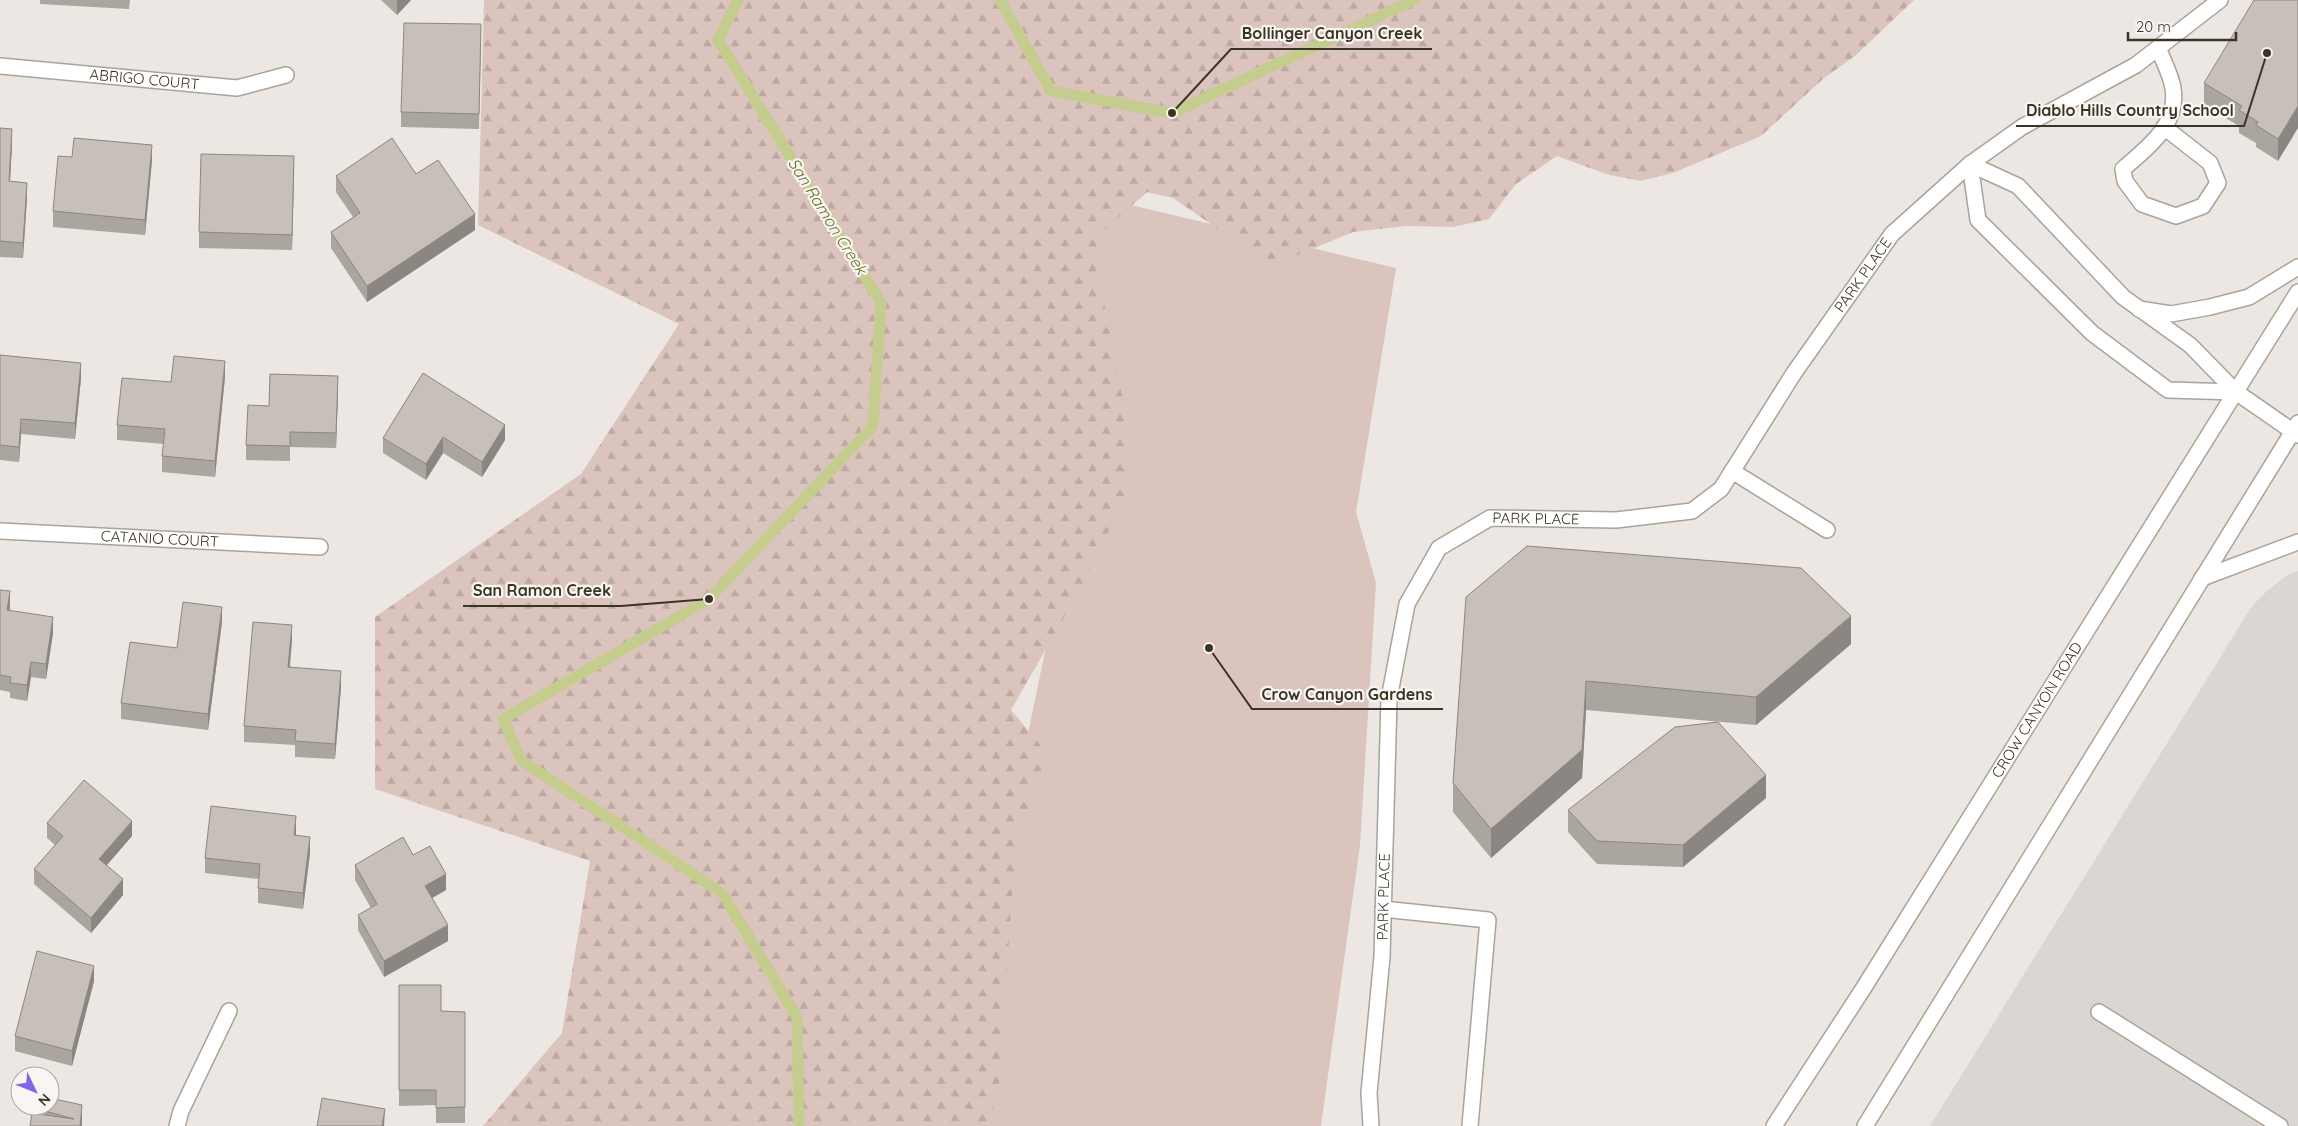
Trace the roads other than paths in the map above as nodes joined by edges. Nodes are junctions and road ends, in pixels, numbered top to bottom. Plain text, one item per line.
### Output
1 (2220, 0) edge
2 (2158, 48) junction
3 (0, 66) edge
4 (286, 75) dead end
5 (2164, 127) junction
6 (1970, 164) junction
7 (2298, 267) edge
8 (2298, 292) edge
9 (2139, 309) junction
10 (2236, 392) junction
11 (2296, 430) edge
12 (1732, 471) junction
13 (1827, 530) dead end
14 (0, 531) edge
15 (2298, 542) edge
16 (320, 547) dead end
17 (2202, 578) junction
18 (1383, 909) junction
19 (229, 1011) dead end
20 (2099, 1012) dead end
21 (177, 1126) edge
22 (1371, 1126) edge
23 (1470, 1126) edge
24 (1774, 1126) edge
25 (1865, 1126) edge
26 (2280, 1126) edge

1 - 2 street, PARK PLACE
2 - 5 street
2 - 6 street, PARK PLACE
3 - 4 street, ABRIGO COURT
5 - 5 street
6 - 9 street
6 - 10 street
6 - 12 street, PARK PLACE
7 - 9 street
8 - 10 street, CROW CANYON ROAD
9 - 10 street
10 - 11 street
10 - 24 street, CROW CANYON ROAD
11 - 17 street
12 - 13 street
12 - 18 street, PARK PLACE
14 - 16 street, CATANIO COURT
15 - 17 street
17 - 25 street
18 - 22 street, PARK PLACE
18 - 23 street
19 - 21 street
20 - 26 street

